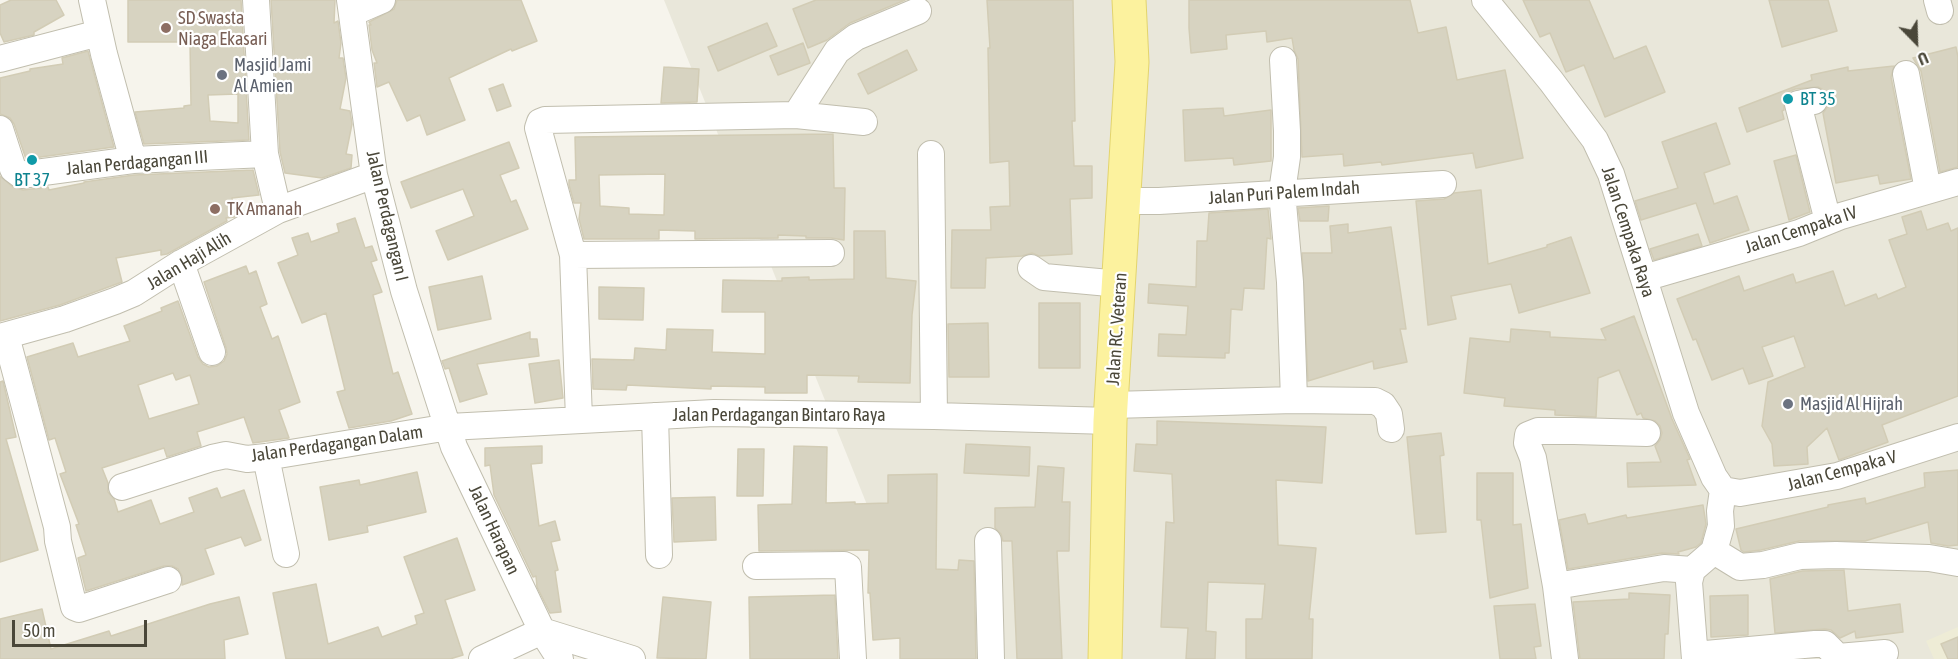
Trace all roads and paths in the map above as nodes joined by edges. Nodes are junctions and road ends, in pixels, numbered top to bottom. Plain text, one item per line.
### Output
1 (256, 0) edge
2 (382, 0) edge
3 (1129, 0) edge
4 (1485, 0) edge
5 (351, 6) edge
6 (96, 10) edge
7 (918, 10) dead end
8 (0, 59) edge
9 (1282, 60) dead end
10 (1906, 74) dead end
11 (1812, 92) dead end
12 (796, 115) junction
13 (864, 122) dead end
14 (0, 129) edge
15 (265, 154) junction
16 (931, 154) dead end
17 (133, 160) junction
18 (374, 175) junction
19 (1958, 182) edge
20 (1443, 184) dead end
21 (1928, 190) junction
22 (1282, 192) junction
23 (1125, 201) junction
24 (278, 210) junction
25 (1835, 219) junction
26 (831, 253) dead end
27 (573, 255) junction
28 (181, 263) junction
29 (1030, 268) dead end
30 (1644, 279) junction
31 (1120, 284) junction
32 (3, 336) edge
33 (212, 352) dead end
34 (1294, 400) junction
35 (1111, 413) junction
36 (655, 416) junction
37 (934, 416) junction
38 (579, 419) junction
39 (449, 427) junction
40 (1391, 429) dead end
41 (1647, 433) dead end
42 (1958, 437) edge
43 (266, 457) junction
44 (122, 488) dead end
45 (1723, 490) junction
46 (988, 541) dead end
47 (1714, 552) junction
48 (286, 554) dead end
49 (659, 555) dead end
50 (1958, 563) edge
51 (756, 566) dead end
52 (1692, 570) junction
53 (168, 580) dead end
54 (1557, 586) junction
55 (542, 631) junction
56 (1885, 653) dead end
57 (1695, 657) edge
58 (482, 659) edge
59 (560, 659) edge
60 (632, 659) edge
61 (853, 659) edge
62 (991, 659) edge
63 (1105, 659) edge
64 (1565, 659) edge

1 - 15 street
2 - 5 street
3 - 23 main road, Jalan RC. Veteran
4 - 30 street, Jalan Cempaka Raya
5 - 18 street, Jalan Perdagangan I
6 - 8 street
6 - 17 street
7 - 12 street
9 - 22 street
10 - 21 street
11 - 25 street
12 - 13 street
12 - 27 street
14 - 17 street, Jalan Perdagangan III
15 - 17 street, Jalan Perdagangan III
15 - 24 street
16 - 37 street
18 - 24 street, Jalan Haji Alih
18 - 39 street, Jalan Perdagangan I
19 - 21 street, Jalan Cempaka IV
20 - 22 street, Jalan Puri Palem Indah
21 - 25 street, Jalan Cempaka IV
22 - 23 street, Jalan Puri Palem Indah
22 - 34 street
23 - 31 main road, Jalan RC. Veteran
24 - 28 street, Jalan Haji Alih
25 - 30 street, Jalan Cempaka IV
26 - 27 street
27 - 38 street
28 - 32 street, Jalan Haji Alih
28 - 33 street
29 - 31 street
30 - 45 street, Jalan Cempaka Raya
31 - 35 main road, Jalan RC. Veteran
32 - 53 street
34 - 35 street, Jalan Perdagangan Bintaro Raya
34 - 40 street, Jalan Perdagangan Bintaro Raya
35 - 37 street, Jalan Perdagangan Bintaro Raya
35 - 63 main road, Jalan RC. Veteran
36 - 37 street, Jalan Perdagangan Bintaro Raya
36 - 38 street, Jalan Perdagangan Bintaro Raya
36 - 49 street
38 - 39 street, Jalan Perdagangan Bintaro Raya
39 - 43 street, Jalan Perdagangan Dalam
39 - 55 street, Jalan Harapan
41 - 54 street
42 - 45 street, Jalan Cempaka V
43 - 44 street, Jalan Perdagangan Dalam
43 - 48 street
45 - 47 street
46 - 62 street
47 - 50 street
47 - 52 street
51 - 61 street
52 - 54 street
52 - 57 street
54 - 64 street
55 - 58 street
55 - 59 street, Jalan Harapan
55 - 60 street
56 - 57 street

